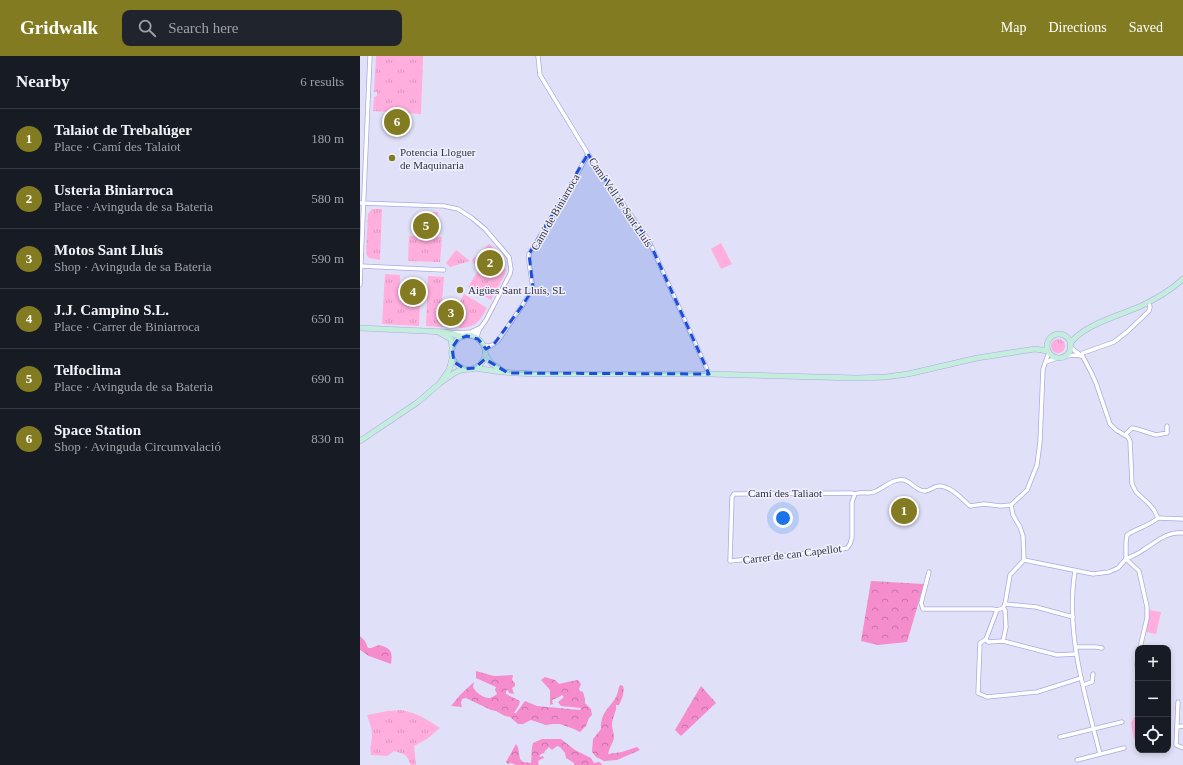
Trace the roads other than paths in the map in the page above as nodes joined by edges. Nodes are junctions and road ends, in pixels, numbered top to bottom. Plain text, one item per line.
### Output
1 (370, 56) edge
2 (538, 56) edge
3 (588, 154) junction
4 (362, 204) edge
5 (360, 266) edge
6 (444, 270) dead end
7 (1183, 279) edge
8 (360, 285) edge
9 (1148, 302) junction
10 (360, 328) edge
11 (480, 328) junction
12 (438, 332) junction
13 (451, 333) junction
14 (1078, 335) junction
15 (472, 336) junction
16 (463, 337) junction
17 (1065, 337) junction
18 (478, 339) junction
19 (1048, 340) junction
20 (484, 346) junction
21 (1070, 346) junction
22 (452, 348) junction
23 (1035, 349) junction
24 (1048, 352) junction
25 (485, 354) junction
26 (1065, 356) junction
27 (1081, 356) junction
28 (452, 358) junction
29 (1057, 358) junction
30 (1044, 364) junction
31 (475, 368) junction
32 (465, 369) junction
33 (508, 373) junction
34 (709, 374) junction
35 (440, 383) junction
36 (1167, 426) dead end
37 (1125, 434) junction
38 (360, 441) edge
39 (855, 494) junction
40 (1011, 505) junction
41 (1158, 518) junction
42 (1183, 519) edge
43 (1183, 533) edge
44 (1126, 558) junction
45 (1024, 560) junction
46 (730, 562) joint
47 (1075, 571) junction
48 (929, 572) dead end
49 (1004, 606) junction
50 (997, 610) junction
51 (1073, 617) junction
52 (986, 639) junction
53 (1003, 641) junction
54 (1141, 645) edge
55 (1076, 647) junction
56 (1102, 648) dead end
57 (1076, 654) junction
58 (1093, 674) dead end
59 (1081, 678) junction
60 (1082, 685) junction
61 (1178, 702) dead end
62 (1122, 722) dead end
63 (1177, 726) junction
64 (1183, 726) edge
65 (1094, 729) junction
66 (1060, 737) dead end
67 (1124, 748) dead end
68 (1183, 748) edge
69 (1100, 754) junction
70 (1077, 760) dead end

1 - 4 street
2 - 3 street, Camí Vell de Sant Lluís
3 - 20 street, Camí de Biniarroca
3 - 34 street, Camí Vell de Sant Lluís
4 - 5 street
4 - 11 street
5 - 6 street
5 - 8 street
7 - 9 main road
9 - 14 main road
9 - 27 street
10 - 12 main road
11 - 13 street
11 - 15 street
11 - 18 street
12 - 13 main road
12 - 22 main road
13 - 16 main road
14 - 17 main road
14 - 21 main road
15 - 16 main road
15 - 18 main road
16 - 22 main road
17 - 19 main road
17 - 21 main road
18 - 20 main road
19 - 23 main road
19 - 24 main road
20 - 25 main road
21 - 26 main road
21 - 27 street
22 - 28 main road
23 - 24 main road
23 - 34 main road
24 - 29 main road
24 - 30 street
25 - 31 main road
25 - 33 main road
26 - 27 street
26 - 29 main road
27 - 37 street
28 - 32 main road
28 - 35 main road
29 - 30 street
30 - 40 street
31 - 32 main road
31 - 33 main road
32 - 35 main road
33 - 34 main road
35 - 38 main road
36 - 37 street
37 - 41 street
39 - 40 street
39 - 46 street, Carrer de can Capellot
39 - 46 street, Camí des Taliaot
40 - 45 street
41 - 42 street
41 - 44 street
43 - 44 street
44 - 47 street
44 - 54 street
45 - 47 street
45 - 49 street
47 - 51 street
48 - 50 street
49 - 50 street
49 - 51 street
49 - 53 street
50 - 52 street
51 - 55 street
52 - 53 street
52 - 59 street
53 - 57 street
55 - 56 street
55 - 57 street
57 - 59 street
58 - 60 street
59 - 60 street
60 - 65 street
61 - 63 street
62 - 65 street
63 - 64 street
63 - 68 street
65 - 66 street
65 - 69 street
67 - 69 street
69 - 70 street

